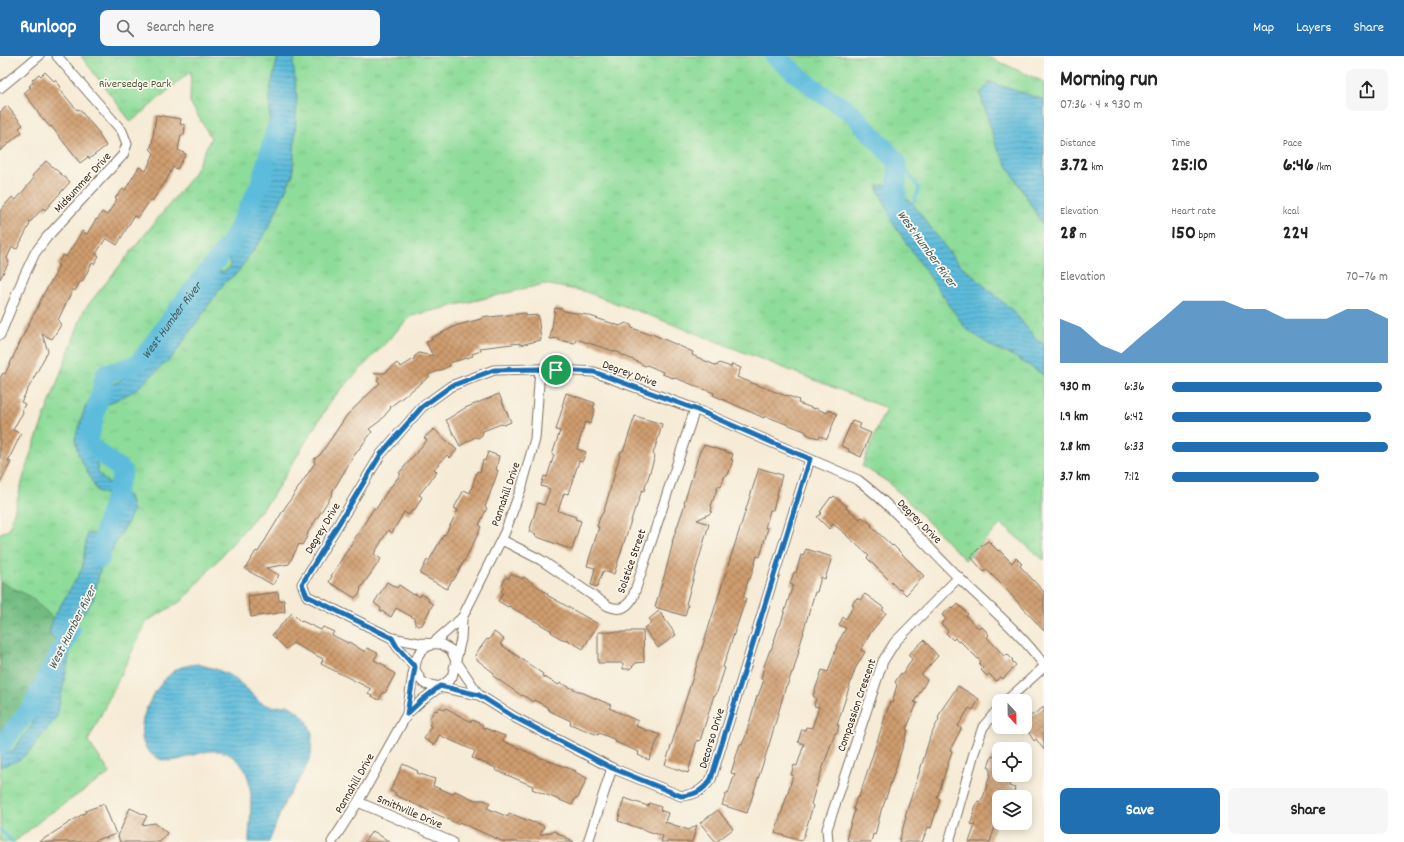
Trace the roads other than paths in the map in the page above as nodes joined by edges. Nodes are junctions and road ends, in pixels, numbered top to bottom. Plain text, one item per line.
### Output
1 (40, 56) edge
2 (57, 56) edge
3 (0, 88) edge
4 (0, 335) edge
5 (540, 369) junction
6 (695, 409) junction
7 (810, 459) junction
8 (502, 540) junction
9 (958, 577) junction
10 (462, 618) junction
11 (392, 638) junction
12 (432, 644) junction
13 (456, 660) junction
14 (1044, 666) edge
15 (415, 667) junction
16 (440, 686) junction
17 (1014, 694) edge
18 (479, 695) junction
19 (407, 714) junction
20 (992, 716) edge
21 (612, 768) junction
22 (358, 802) junction
23 (332, 842) edge
24 (452, 842) edge
25 (588, 842) edge
26 (828, 842) edge
27 (949, 842) edge

1 - 3 street
2 - 4 street, Midsummer Drive
5 - 6 street, Degrey Drive
5 - 8 street, Pannahill Drive
5 - 11 street, Degrey Drive
6 - 7 street, Degrey Drive
6 - 8 street, Solstice Street
7 - 9 street, Degrey Drive
7 - 21 street, Decorso Drive
8 - 10 street, Pannahill Drive
9 - 14 street, Degrey Drive
9 - 26 street, Compassion Crescent
10 - 12 street, Pannahill Drive
10 - 13 street, Pannahill Drive
11 - 12 street, Degrey Drive
11 - 15 street, Degrey Drive
12 - 13 street
12 - 15 street, Pannahill Drive
13 - 16 street, Pannahill Drive
13 - 18 street, Decorso Drive
14 - 17 street
15 - 16 street
15 - 19 street, Pannahill Drive
16 - 18 street
16 - 19 street, Pannahill Drive
18 - 21 street, Decorso Drive
19 - 22 street, Pannahill Drive
20 - 27 street
21 - 25 street
22 - 23 street, Pannahill Drive
22 - 24 street, Smithville Drive

